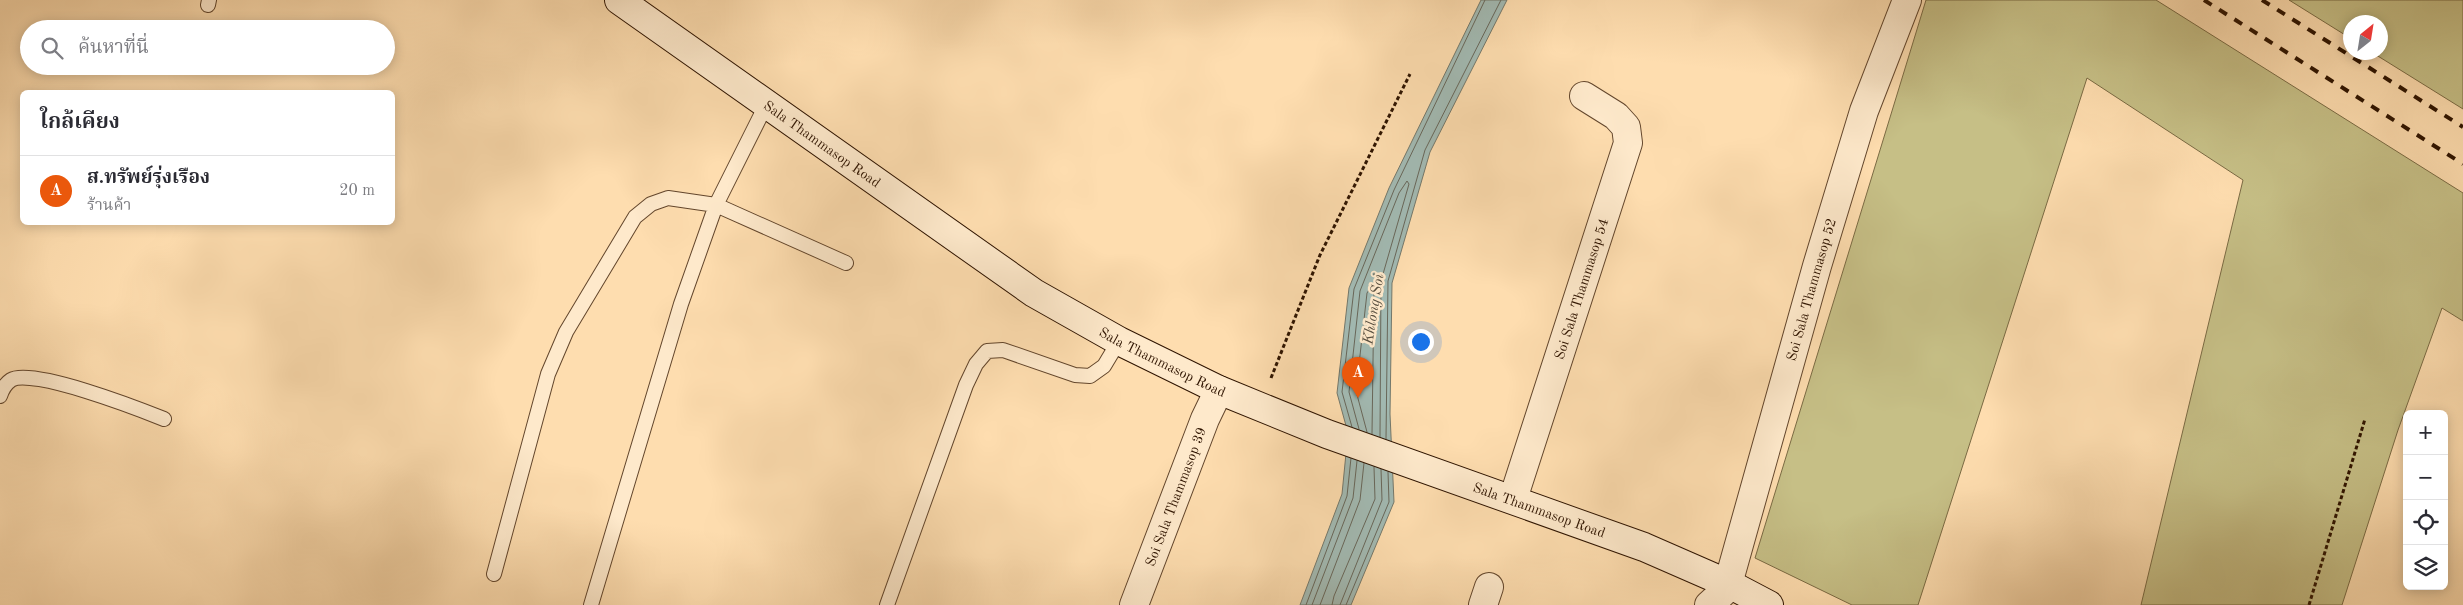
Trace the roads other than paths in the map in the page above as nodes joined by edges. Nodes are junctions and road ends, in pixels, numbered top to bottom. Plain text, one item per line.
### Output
1 (619, 0) edge
2 (1906, 0) edge
3 (1584, 96) dead end
4 (766, 105) junction
5 (716, 205) junction
6 (846, 263) dead end
7 (1119, 342) junction
8 (1219, 390) junction
9 (0, 396) edge
10 (164, 419) dead end
11 (1513, 499) junction
12 (494, 574) dead end
13 (1730, 584) junction
14 (592, 605) edge
15 (887, 605) edge
16 (1134, 605) edge
17 (1710, 605) edge
18 (1769, 605) edge

1 - 4 street, Sala Thammasop Road
2 - 13 street, Soi Sala Thammasop 52
3 - 11 street, Soi Sala Thammasop 54
4 - 5 lane
4 - 7 street, Sala Thammasop Road
5 - 6 lane
5 - 12 lane
5 - 14 lane
7 - 8 street, Sala Thammasop Road
7 - 15 lane
8 - 11 street, Sala Thammasop Road
8 - 16 street, Soi Sala Thammasop 39
9 - 10 lane
11 - 13 street, Sala Thammasop Road
13 - 17 street
13 - 18 street, Sala Thammasop Road

